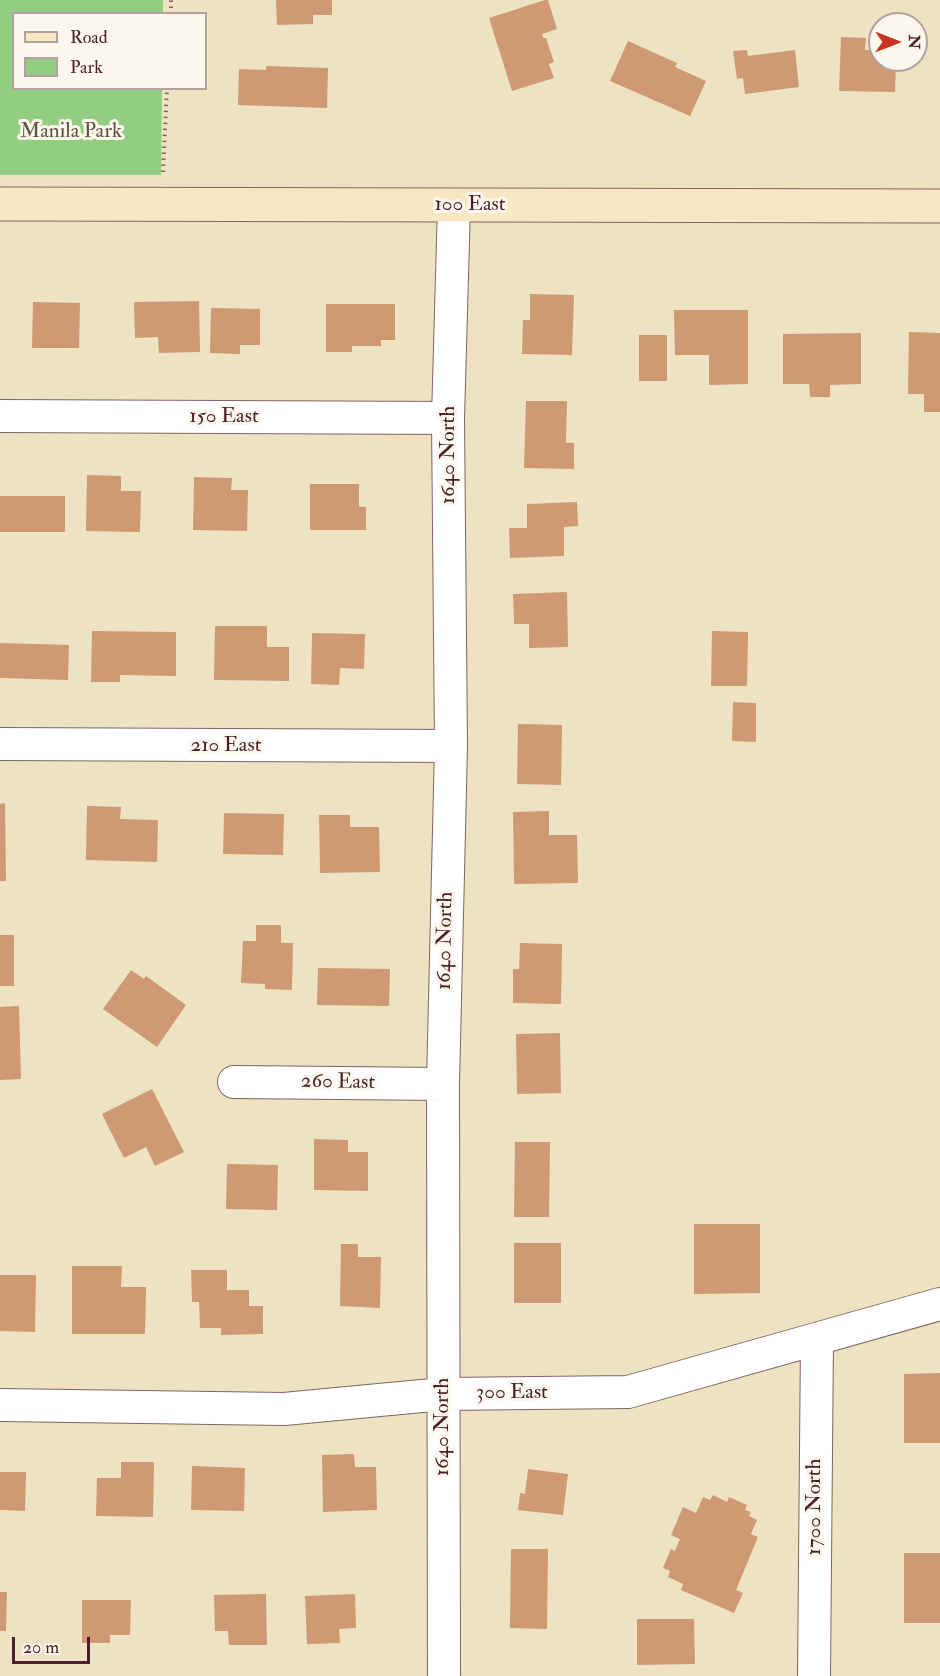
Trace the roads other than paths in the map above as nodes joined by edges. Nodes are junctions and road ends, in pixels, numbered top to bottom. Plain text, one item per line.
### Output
1 (0, 204) edge
2 (454, 205) junction
3 (940, 206) edge
4 (0, 416) edge
5 (448, 418) junction
6 (0, 744) edge
7 (451, 746) junction
8 (234, 1082) dead end
9 (442, 1084) junction
10 (940, 1304) edge
11 (817, 1339) junction
12 (443, 1394) junction
13 (0, 1405) edge
14 (444, 1676) edge
15 (814, 1676) edge

1 - 2 main road, 100 East
2 - 3 main road, 100 East
2 - 5 street, 1640 North
4 - 5 street, 150 East
5 - 7 street, 1640 North
6 - 7 street, 210 East
7 - 9 street, 1640 North
8 - 9 street, 260 East
9 - 12 street, 1640 North
10 - 11 street, 300 East
11 - 12 street, 300 East
11 - 15 street, 1700 North
12 - 13 street, 300 East
12 - 14 street, 1640 North

